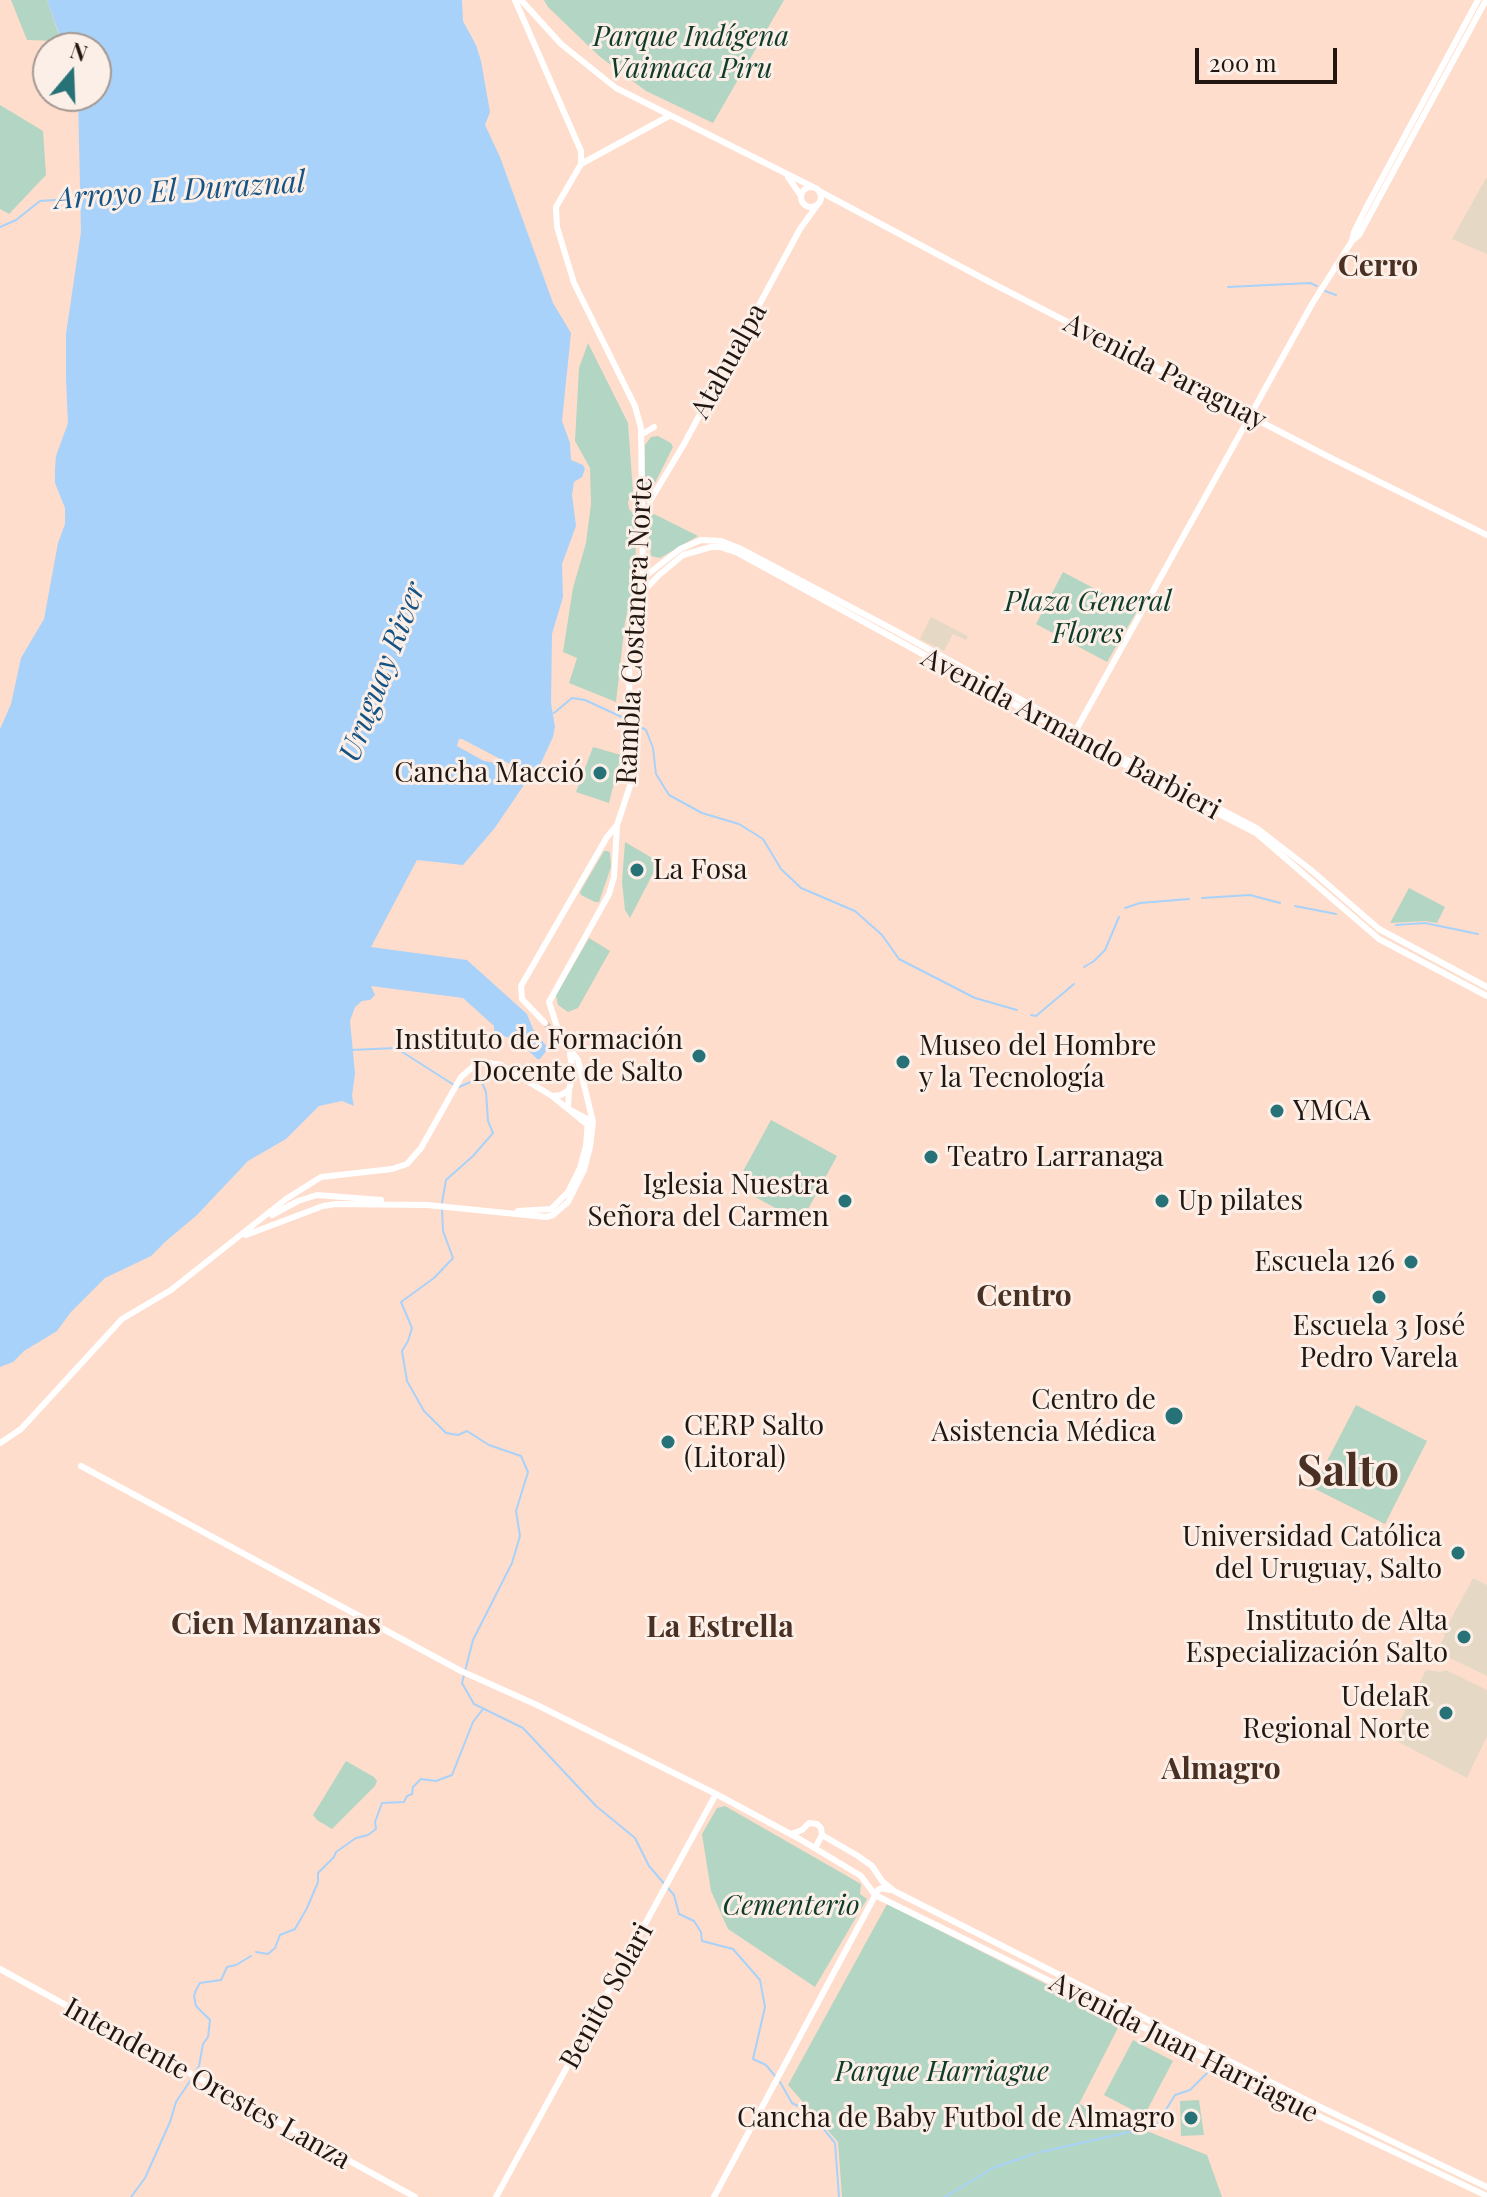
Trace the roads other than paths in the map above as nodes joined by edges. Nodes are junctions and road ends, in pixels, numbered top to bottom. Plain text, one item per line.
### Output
1 (515, 0) edge
2 (521, 0) edge
3 (1478, 0) edge
4 (1486, 0) edge
5 (670, 116) junction
6 (581, 164) junction
7 (786, 174) junction
8 (816, 189) junction
9 (802, 200) junction
10 (819, 203) junction
11 (845, 206) junction
12 (800, 229) junction
13 (1352, 241) junction
14 (1250, 414) junction
15 (654, 427) dead end
16 (641, 435) junction
17 (647, 499) junction
18 (642, 513) junction
19 (1487, 535) edge
20 (643, 562) junction
21 (660, 565) junction
22 (650, 572) junction
23 (643, 578) junction
24 (651, 584) junction
25 (641, 594) junction
26 (1076, 730) junction
27 (617, 825) junction
28 (600, 849) junction
29 (615, 855) junction
30 (1487, 987) edge
31 (1487, 996) edge
32 (545, 1023) tunnel mouth
33 (570, 1054) dead end
34 (569, 1090) junction
35 (552, 1096) junction
36 (568, 1109) junction
37 (591, 1124) junction
38 (416, 1205) junction
39 (257, 1223) junction
40 (239, 1238) junction
41 (0, 1443) edge
42 (81, 1466) dead end
43 (716, 1794) junction
44 (822, 1835) junction
45 (798, 1837) junction
46 (815, 1848) junction
47 (894, 1891) junction
48 (878, 1896) junction
49 (0, 1969) edge
50 (1487, 2187) edge
51 (1487, 2196) edge
52 (415, 2197) edge
53 (496, 2197) edge
54 (714, 2197) edge

1 - 6 street
2 - 5 street, Avenida Paraguay
3 - 13 street
4 - 13 street
5 - 6 street
5 - 7 street, Avenida Paraguay
6 - 16 street, Rambla Costanera Norte
7 - 8 street, Avenida Paraguay
7 - 9 street, Avenida Paraguay
8 - 9 street
8 - 10 street
8 - 11 street, Avenida Paraguay
9 - 10 street
9 - 12 street, Atahualpa
10 - 11 street, Avenida Paraguay
10 - 12 street, Atahualpa
11 - 14 street, Avenida Paraguay
12 - 17 street, Atahualpa
13 - 14 street
14 - 19 street, Avenida Paraguay
14 - 26 street
15 - 16 street
16 - 17 street, Rambla Costanera Norte
17 - 18 street
17 - 18 street
18 - 20 street, Rambla Costanera Norte
20 - 21 street
20 - 22 street
20 - 23 street, Rambla Costanera Norte
21 - 22 street, Avenida Armando Barbieri
21 - 26 street, Avenida Armando Barbieri
22 - 23 street, Avenida Armando Barbieri
22 - 24 street
23 - 25 street, Rambla Costanera Norte
24 - 25 street, Avenida Armando Barbieri
24 - 31 street, Avenida Armando Barbieri
25 - 27 street, Rambla Costanera Norte
26 - 30 street, Avenida Armando Barbieri
27 - 28 street, Rambla Costanera Norte
27 - 29 street
28 - 29 street
28 - 32 street, Rambla Costanera Norte
29 - 37 street
33 - 34 street
34 - 35 street
34 - 36 street
35 - 36 street
35 - 39 street
36 - 37 street
37 - 38 street
38 - 39 street
38 - 40 street
39 - 40 street
40 - 41 street
42 - 43 street, Avenida Juan Harriague
43 - 45 street, Avenida Juan Harriague
43 - 53 street, Benito Solari
44 - 45 street, Avenida Juan Harriague
44 - 46 street
44 - 47 street, Avenida Juan Harriague
45 - 46 street, Avenida Juan Harriague
46 - 48 street, Avenida Juan Harriague
47 - 48 street
47 - 50 street, Avenida Juan Harriague
48 - 51 street, Avenida Juan Harriague
48 - 54 street
49 - 52 street, Intendente Orestes Lanza

